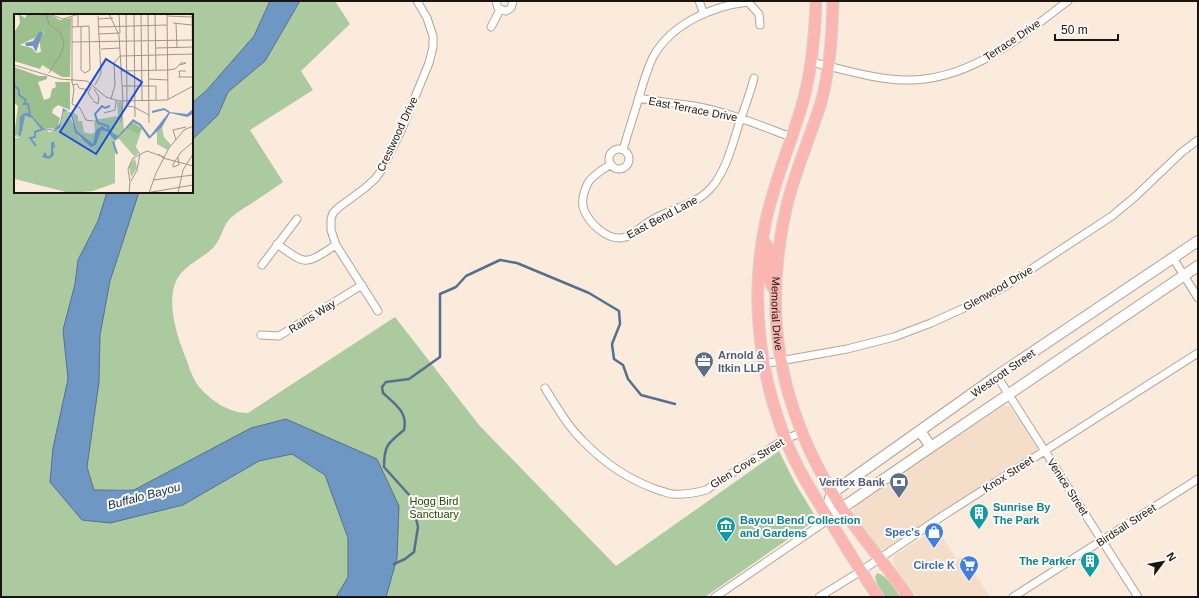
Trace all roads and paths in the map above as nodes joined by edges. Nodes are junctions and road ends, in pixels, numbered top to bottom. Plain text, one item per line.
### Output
1 (417, 1) edge
2 (496, 1) edge
3 (513, 1) edge
4 (699, 1) edge
5 (748, 1) edge
6 (816, 1) edge
7 (833, 1) edge
8 (1068, 1) edge
9 (500, 10) junction
10 (704, 14) junction
11 (760, 26) dead end
12 (491, 27) dead end
13 (811, 62) junction
14 (829, 66) junction
15 (754, 78) dead end
16 (639, 98) junction
17 (741, 118) junction
18 (791, 137) junction
19 (1198, 140) edge
20 (808, 142) junction
21 (623, 150) junction
22 (611, 164) junction
23 (297, 219) dead end
24 (763, 240) junction
25 (1198, 241) edge
26 (277, 244) junction
27 (336, 245) junction
28 (1173, 258) junction
29 (262, 264) dead end
30 (1198, 266) edge
31 (1184, 276) junction
32 (362, 285) junction
33 (776, 291) junction
34 (1198, 298) edge
35 (378, 311) dead end
36 (260, 335) dead end
37 (1198, 353) edge
38 (781, 361) junction
39 (763, 364) junction
40 (997, 376) junction
41 (545, 388) dead end
42 (1009, 394) junction
43 (920, 431) junction
44 (801, 433) junction
45 (785, 439) junction
46 (931, 447) junction
47 (1044, 451) junction
48 (1198, 479) edge
49 (832, 493) junction
50 (842, 508) junction
51 (829, 519) junction
52 (1102, 540) junction
53 (879, 558) junction
54 (861, 571) junction
55 (715, 597) edge
56 (819, 597) edge
57 (878, 597) edge
58 (908, 597) edge
59 (1013, 597) edge
60 (1138, 597) edge

1 - 27 street, Crestwood Drive
2 - 9 street
3 - 9 street
4 - 10 street
5 - 10 street
5 - 11 street
6 - 13 main road, Memorial Drive
7 - 14 main road, Memorial Drive
8 - 14 street, Terrace Drive
9 - 12 street
10 - 16 street
13 - 14 street, Terrace Drive
13 - 18 main road, Memorial Drive
14 - 20 main road, Memorial Drive
15 - 17 street, East Bend Lane
16 - 17 street, East Terrace Drive
16 - 21 street
17 - 18 street, East Terrace Drive
17 - 22 street, East Bend Lane
18 - 20 main road
18 - 24 main road, Memorial Drive
19 - 38 street, Glenwood Drive
20 - 33 main road, Memorial Drive
21 - 22 street, East Bend Lane
21 - 22 street
23 - 26 street
24 - 33 main road
24 - 39 main road, Memorial Drive
25 - 28 main road, Westcott Street
26 - 27 street
26 - 29 street
27 - 32 street, Crestwood Drive
28 - 31 street
28 - 40 main road, Westcott Street
30 - 31 main road, Westcott Street
31 - 34 street
31 - 42 main road, Westcott Street
32 - 35 street, Crestwood Drive
32 - 36 street, Rains Way
33 - 38 main road, Memorial Drive
37 - 47 street, Knox Street
38 - 39 street, Glenwood Drive
38 - 44 main road, Memorial Drive
39 - 45 main road, Memorial Drive
40 - 42 street, Venice Street
40 - 43 main road, Westcott Street
41 - 45 street, Glen Cove Street
42 - 46 main road, Westcott Street
42 - 47 street, Venice Street
43 - 46 main road
43 - 49 main road, Westcott Street
44 - 45 street, Glen Cove Street
44 - 49 main road, Memorial Drive
45 - 51 main road, Memorial Drive
46 - 50 main road, Westcott Street
47 - 52 street, Venice Street
47 - 53 street, Knox Street
48 - 52 street, Birdsall Street
49 - 50 main road, Memorial Drive
49 - 51 main road
50 - 51 main road, Westcott Street
50 - 53 main road, Memorial Drive
51 - 54 main road, Memorial Drive
51 - 55 street, Westcott Street
52 - 59 street, Birdsall Street
52 - 60 street, Venice Street
53 - 54 street, Knox Street
53 - 58 main road, Memorial Drive
54 - 56 street, Knox Street
54 - 57 main road, Memorial Drive

